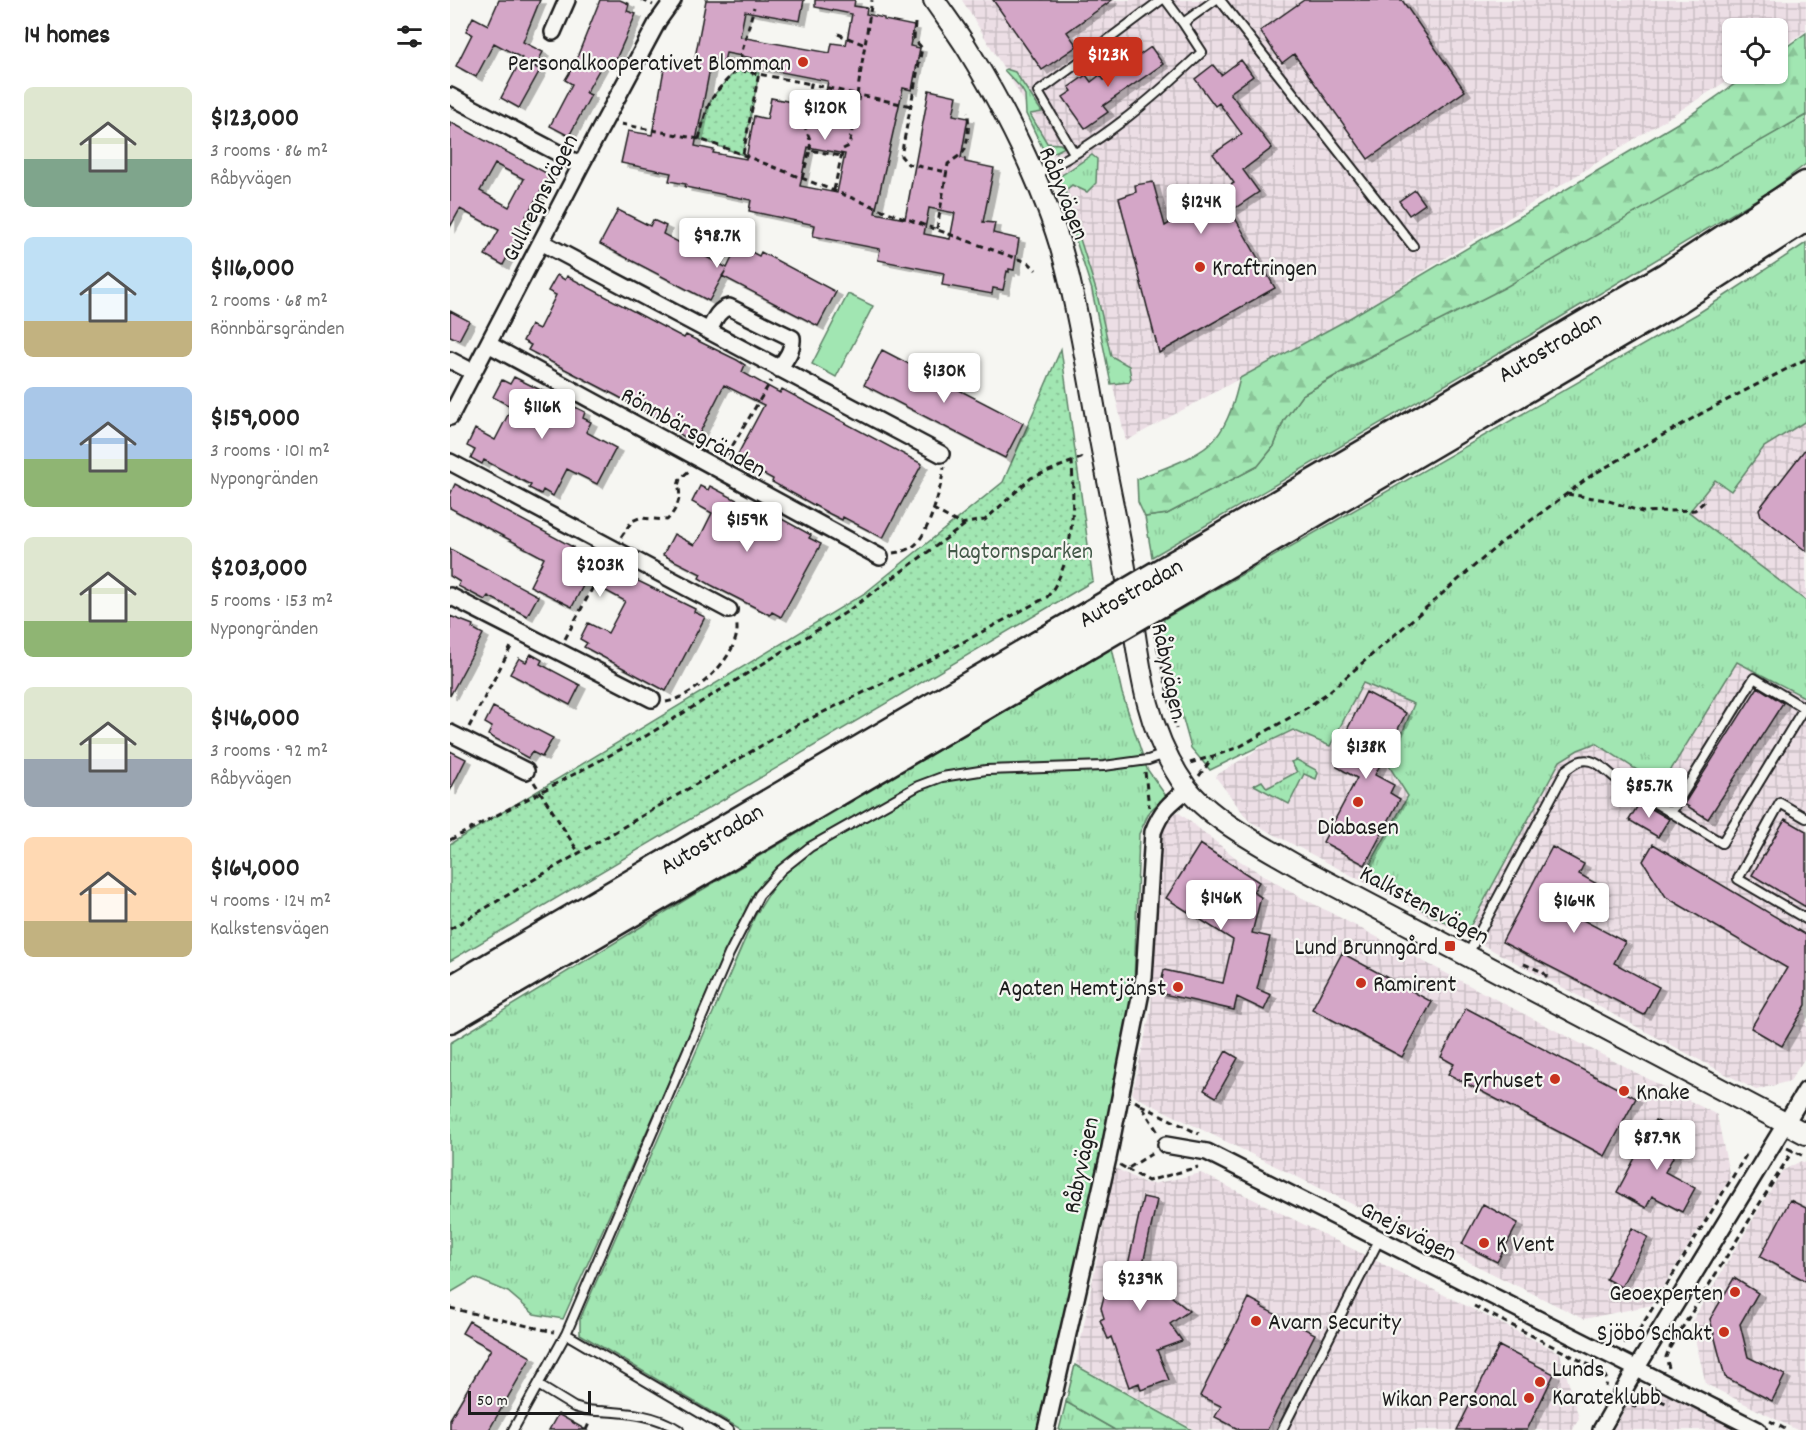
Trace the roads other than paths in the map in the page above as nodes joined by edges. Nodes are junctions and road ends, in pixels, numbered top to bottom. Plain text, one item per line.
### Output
1 (567, 0) edge
2 (673, 0) edge
3 (934, 0) edge
4 (1161, 0) edge
5 (1166, 0) edge
6 (1215, 0) edge
7 (1220, 0) edge
8 (1183, 23) junction
9 (553, 32) dead end
10 (1105, 42) dead end
11 (1090, 54) dead end
12 (450, 96) edge
13 (1074, 153) junction
14 (581, 165) junction
15 (1034, 176) junction
16 (1806, 186) edge
17 (1806, 216) edge
18 (541, 242) junction
19 (1413, 246) dead end
20 (709, 331) junction
21 (488, 344) junction
22 (450, 360) edge
23 (779, 369) junction
24 (473, 372) junction
25 (450, 417) edge
26 (940, 454) road end
27 (450, 462) edge
28 (880, 557) road end
29 (1180, 577) junction
30 (450, 596) edge
31 (729, 610) road end
32 (1091, 629) junction
33 (652, 699) road end
34 (456, 736) edge
35 (1170, 759) junction
36 (526, 771) road end
37 (1188, 789) junction
38 (1671, 813) junction
39 (1806, 818) edge
40 (1806, 919) edge
41 (1468, 955) junction
42 (450, 991) edge
43 (450, 1018) edge
44 (1806, 1090) edge
45 (1785, 1123) junction
46 (1798, 1144) edge
47 (1166, 1145) road end
48 (1379, 1240) junction
49 (566, 1334) junction
50 (1636, 1369) junction
51 (538, 1385) junction
52 (1762, 1425) edge
53 (513, 1430) edge
54 (679, 1430) edge
55 (729, 1430) edge
56 (1046, 1430) edge
57 (1282, 1430) edge
58 (1601, 1430) edge

1 - 9 street
2 - 14 street, Gullregnsvägen
3 - 15 street, Råbyvägen
4 - 10 lane
5 - 8 lane
6 - 8 lane
7 - 19 lane
8 - 13 lane
11 - 13 lane
12 - 14 street
13 - 15 lane
14 - 18 street, Gullregnsvägen
15 - 35 street, Råbyvägen
16 - 29 highway, Autostradan
17 - 29 highway, Autostradan
18 - 20 street
18 - 21 street, Gullregnsvägen
20 - 23 street
20 - 23 street
21 - 24 street, Gullregnsvägen
21 - 28 street, Rönnbärsgränden
22 - 24 street
23 - 26 street
24 - 25 street, Gullregnsvägen
27 - 31 street
29 - 32 highway, Autostradan, bridge
30 - 33 street
32 - 42 highway, Autostradan
32 - 43 highway, Autostradan
34 - 36 street
35 - 37 street, Råbyvägen
35 - 49 lane
37 - 41 street, Kalkstensvägen
37 - 56 street, Råbyvägen
38 - 38 lane
38 - 41 lane
39 - 40 lane
41 - 45 street, Kalkstensvägen
44 - 45 street
45 - 46 street, Kalkstensvägen
45 - 50 street
47 - 48 street, Gnejsvägen
48 - 50 street, Gnejsvägen
48 - 57 lane
49 - 51 lane
49 - 55 lane
50 - 52 street, Gnejsvägen
50 - 58 street
51 - 53 lane
51 - 54 lane

